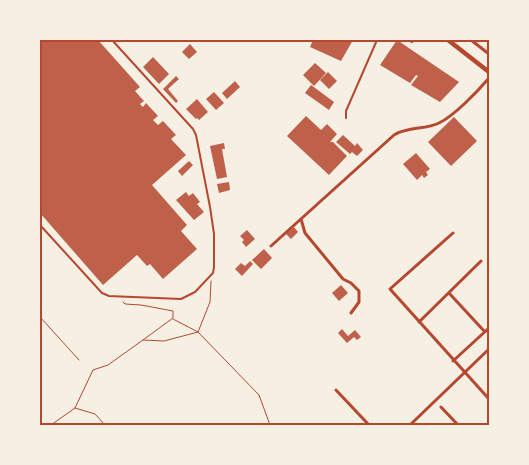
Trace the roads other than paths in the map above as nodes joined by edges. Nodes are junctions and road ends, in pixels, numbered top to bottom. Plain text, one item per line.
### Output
1 (112, 40) edge
2 (377, 40) edge
3 (408, 40) edge
4 (448, 40) edge
5 (471, 40) edge
6 (412, 42) dead end
7 (489, 54) edge
8 (489, 72) edge
9 (489, 78) edge
10 (346, 118) dead end
11 (301, 219) junction
12 (40, 225) edge
13 (453, 233) dead end
14 (272, 246) dead end
15 (481, 262) dead end
16 (449, 293) junction
17 (351, 313) dead end
18 (419, 322) junction
19 (489, 328) edge
20 (485, 332) junction
21 (489, 349) edge
22 (453, 361) junction
23 (465, 372) junction
24 (336, 390) dead end
25 (489, 400) edge
26 (441, 407) dead end
27 (369, 425) edge
28 (410, 425) edge
29 (458, 425) edge

1 - 12 lane
2 - 10 lane
3 - 6 lane
4 - 8 main road
5 - 7 street
9 - 11 street
11 - 14 street
11 - 17 street
13 - 18 street
15 - 16 street
16 - 18 street
16 - 20 street
18 - 22 street
19 - 20 street
20 - 22 street
21 - 23 street
22 - 23 street
23 - 25 street
23 - 28 street
24 - 27 street
26 - 29 street

